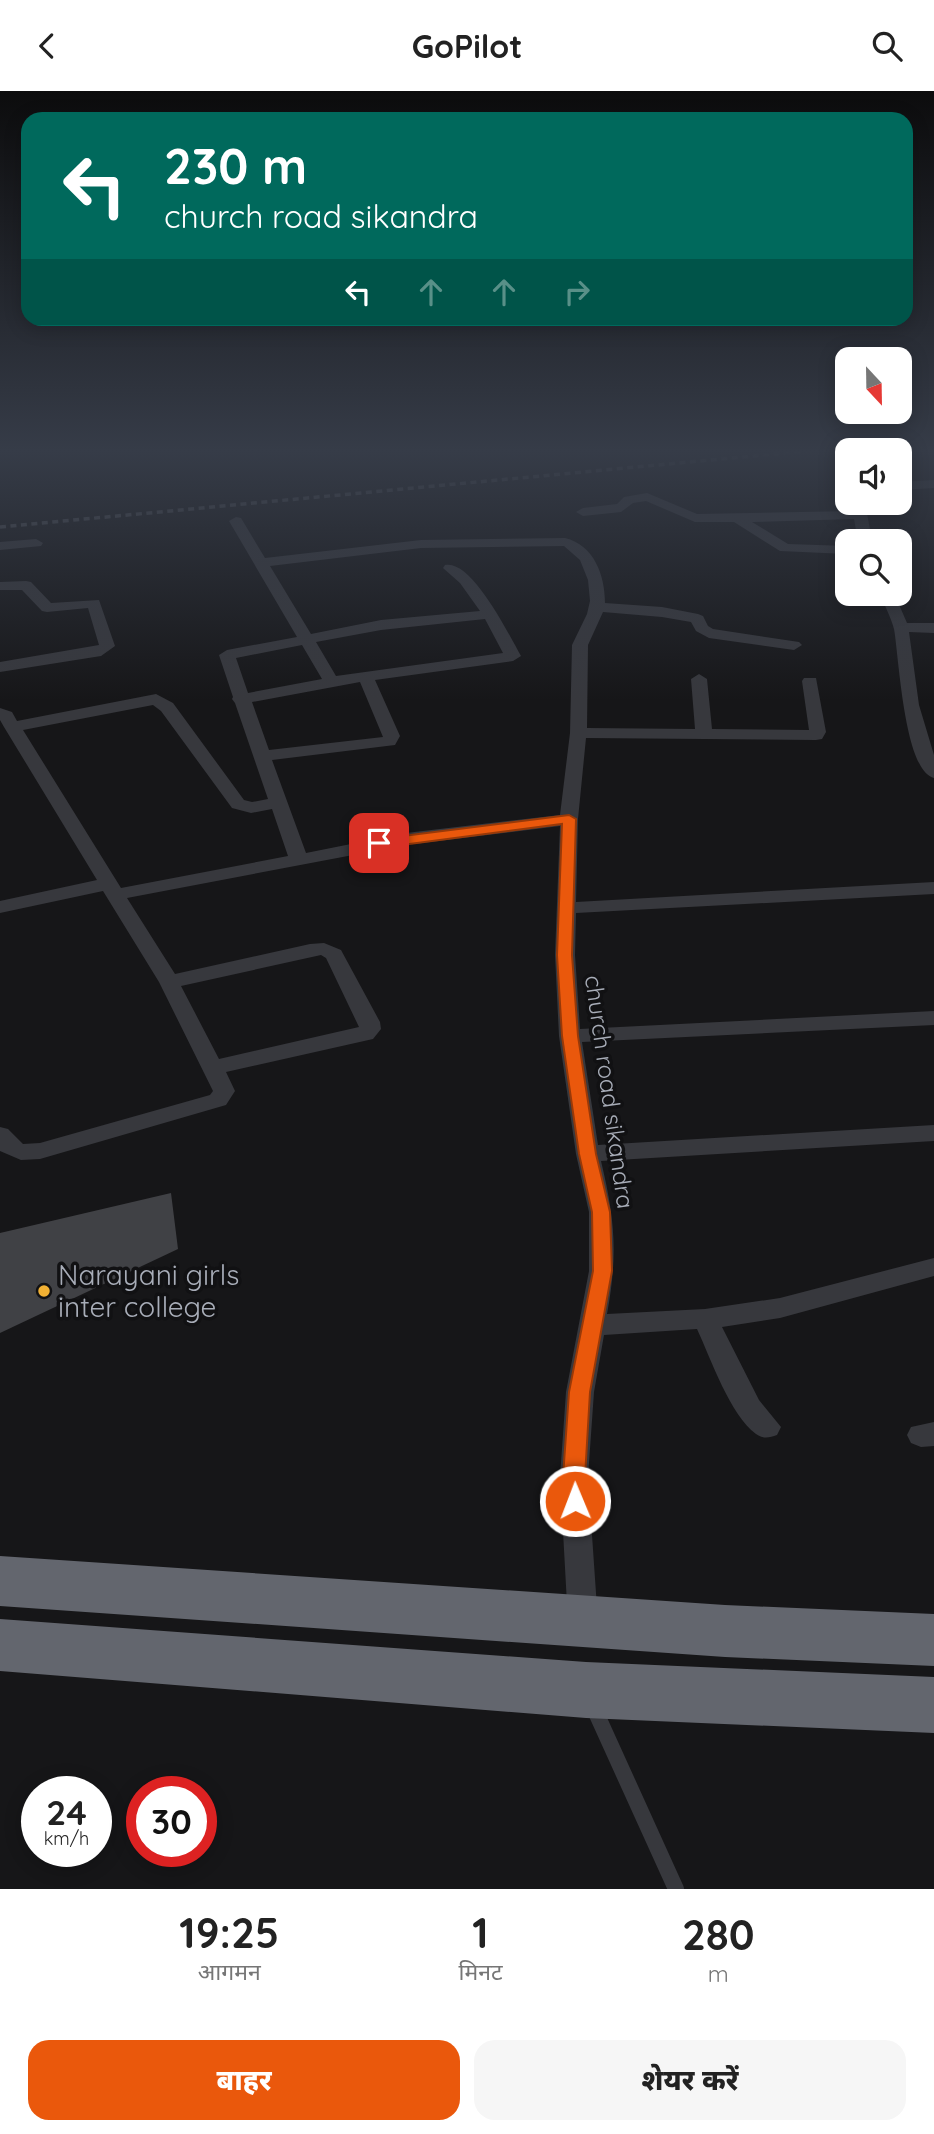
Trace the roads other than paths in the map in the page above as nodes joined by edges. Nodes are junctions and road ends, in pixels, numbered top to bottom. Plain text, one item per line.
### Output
1 (243, 533) edge
2 (761, 533) edge
3 (36, 543) dead end
4 (0, 546) edge
5 (835, 549) edge
6 (262, 563) junction
7 (450, 568) dead end
8 (0, 586) edge
9 (892, 606) edge
10 (597, 607) junction
11 (490, 614) junction
12 (901, 627) junction
13 (934, 628) edge
14 (308, 639) junction
15 (794, 645) dead end
16 (0, 667) edge
17 (365, 676) junction
18 (699, 679) dead end
19 (810, 681) dead end
20 (332, 683) junction
21 (240, 699) junction
22 (6, 720) edge
23 (578, 733) junction
24 (704, 735) junction
25 (261, 756) junction
26 (934, 773) edge
27 (278, 802) junction
28 (569, 819) junction
29 (298, 858) junction
30 (934, 888) edge
31 (111, 890) junction
32 (0, 907) edge
33 (567, 908) junction
34 (169, 982) junction
35 (934, 1018) edge
36 (570, 1036) junction
37 (213, 1068) junction
38 (934, 1133) edge
39 (0, 1135) edge
40 (587, 1154) junction
41 (934, 1267) edge
42 (705, 1319) junction
43 (593, 1325) junction
44 (767, 1427) dead end
45 (0, 1581) edge
46 (583, 1622) junction
47 (934, 1640) edge
48 (0, 1645) edge
49 (586, 1690) junction
50 (934, 1705) edge
51 (676, 1889) edge

1 - 6 street
2 - 5 street
3 - 4 street
6 - 10 street
6 - 14 street
7 - 11 street
8 - 16 street
9 - 12 street
10 - 15 street
10 - 23 street, church road sikandra
11 - 14 street
11 - 17 street
12 - 13 street
12 - 26 street
14 - 20 street
14 - 21 street
17 - 20 street
17 - 25 street
18 - 24 street
19 - 24 street
20 - 21 street
21 - 25 street
22 - 27 street
22 - 31 street
23 - 24 street
23 - 28 street, church road sikandra
25 - 27 street
27 - 29 street
28 - 29 street
28 - 33 street, church road sikandra
29 - 31 street
30 - 33 street
31 - 32 street
31 - 34 street
33 - 36 street, church road sikandra
34 - 37 street
34 - 37 street
35 - 36 street
36 - 40 street, church road sikandra
37 - 39 street
38 - 40 street
40 - 43 street, church road sikandra
41 - 42 street
42 - 43 street
42 - 44 street
43 - 46 street, church road sikandra
45 - 46 highway
46 - 47 highway
48 - 49 highway
49 - 50 highway
49 - 51 lane

